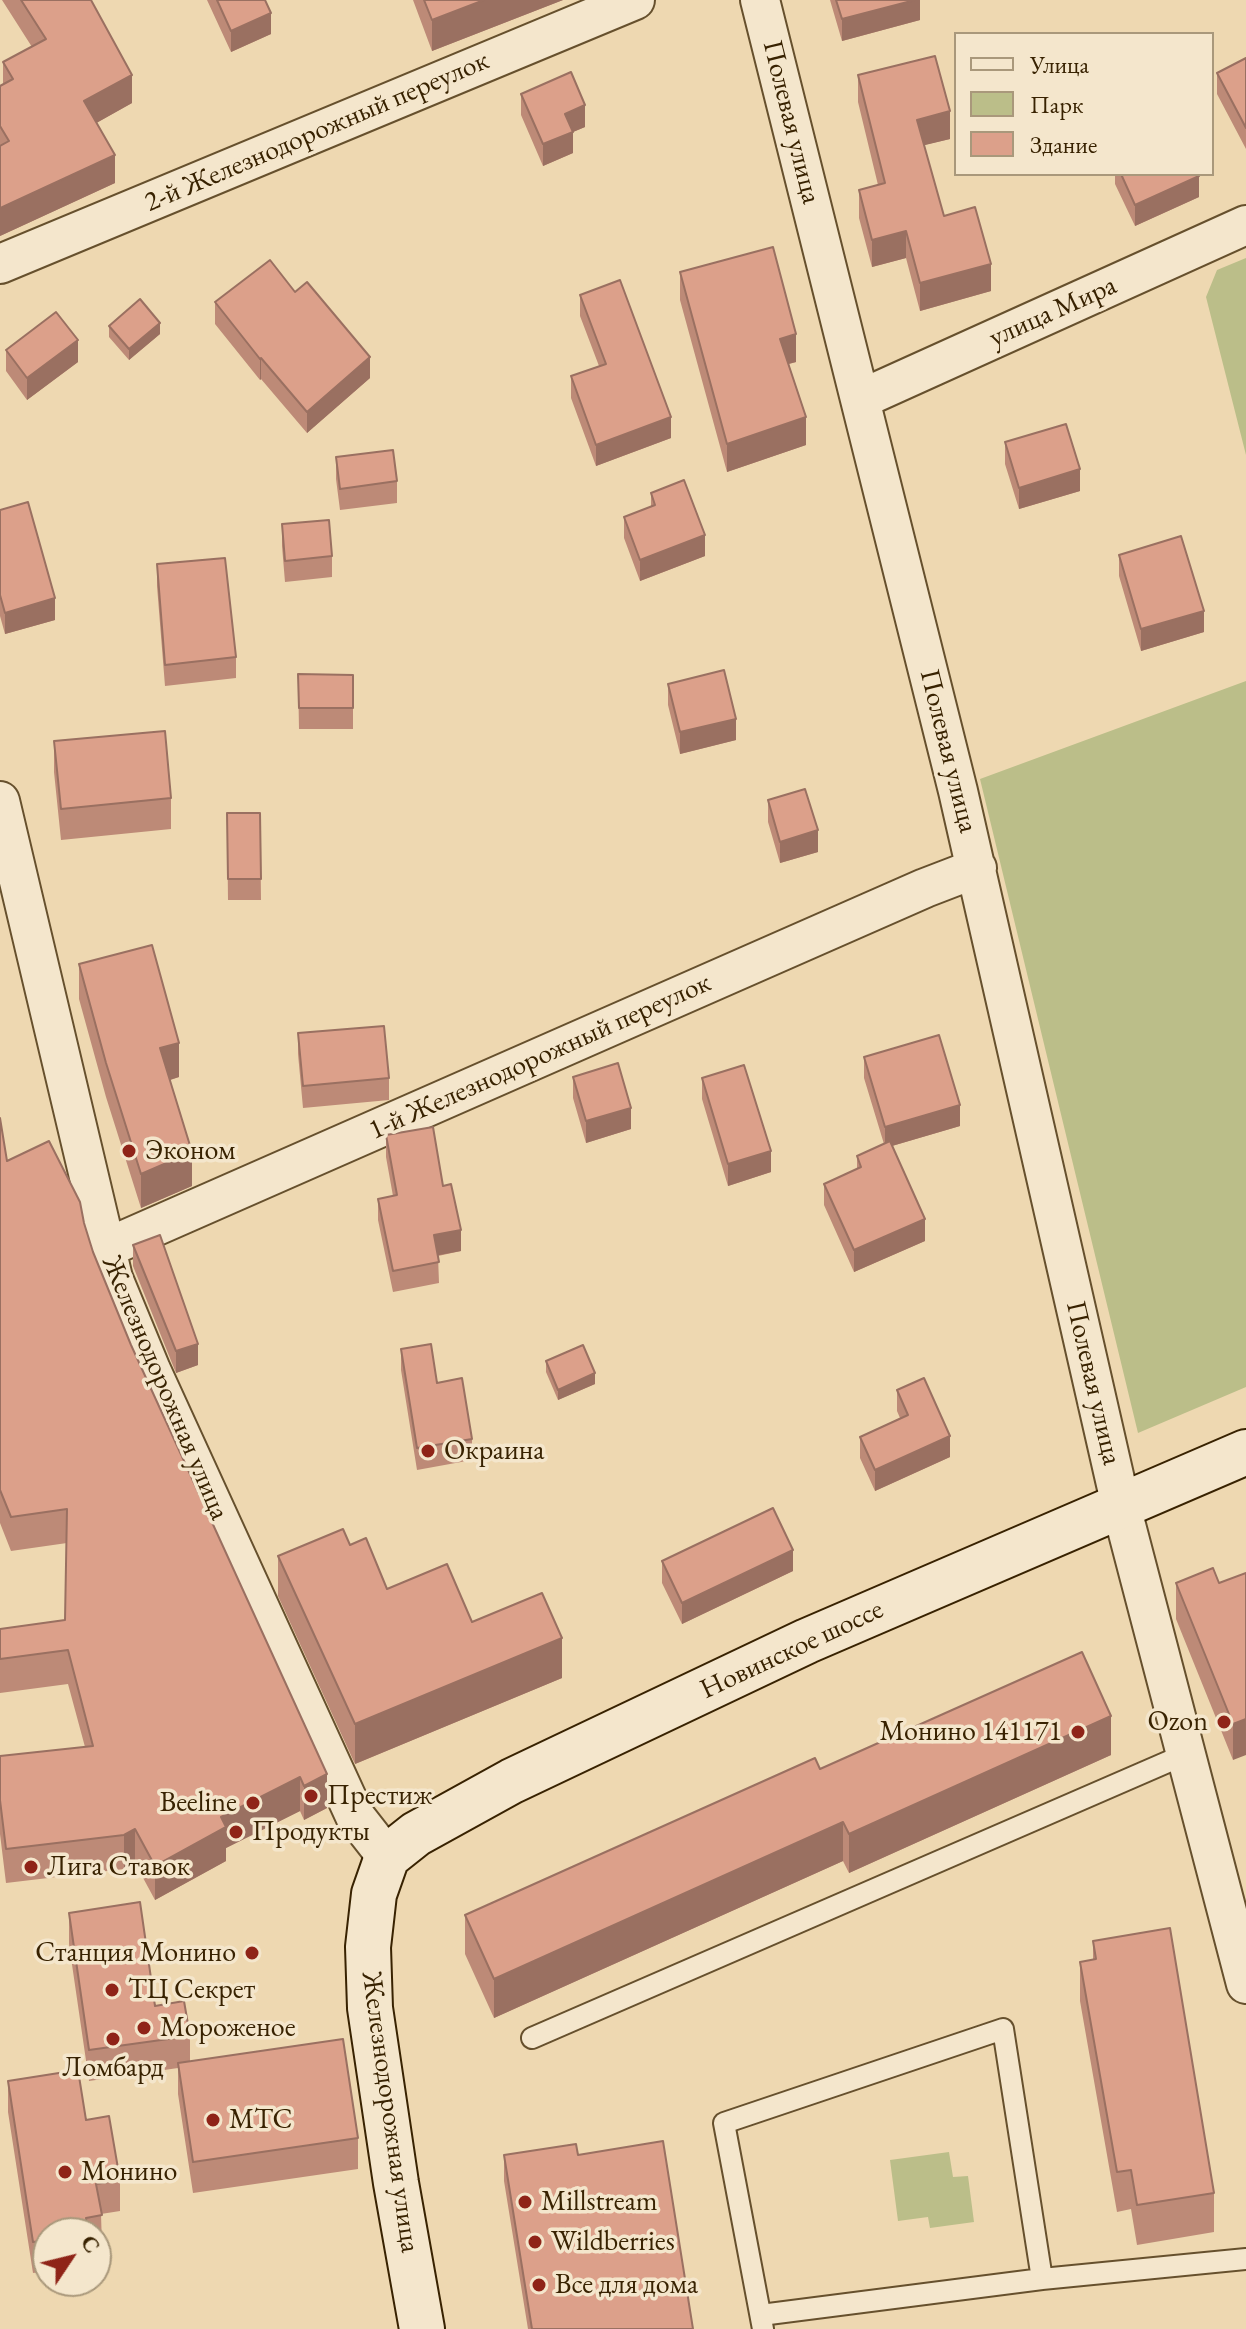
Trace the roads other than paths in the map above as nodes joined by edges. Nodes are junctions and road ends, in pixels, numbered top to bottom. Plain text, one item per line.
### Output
1 (635, 0) edge
2 (760, 0) edge
3 (1246, 225) edge
4 (0, 264) edge
5 (861, 399) junction
6 (0, 801) edge
7 (977, 868) junction
8 (104, 1249) junction
9 (1246, 1452) edge
10 (1121, 1506) junction
11 (1186, 1754) junction
12 (381, 1876) junction
13 (1246, 1984) edge
14 (532, 2038) dead end
15 (1246, 2259) edge
16 (1042, 2279) junction
17 (762, 2322) edge
18 (422, 2329) edge

1 - 4 street, 2-й Железнодорожный переулок
2 - 5 street, Полевая улица
3 - 5 street, улица Мира
5 - 7 street, Полевая улица
6 - 8 street, Железнодорожная улица
7 - 8 street, 1-й Железнодорожный переулок
7 - 10 street, Полевая улица
8 - 12 street, Железнодорожная улица
9 - 10 main road, Новинское шоссе
10 - 11 street, Полевая улица
10 - 12 main road, Новинское шоссе
11 - 13 street, Полевая улица
11 - 14 lane
12 - 18 main road, Железнодорожная улица
15 - 16 lane
16 - 17 lane
16 - 17 lane

